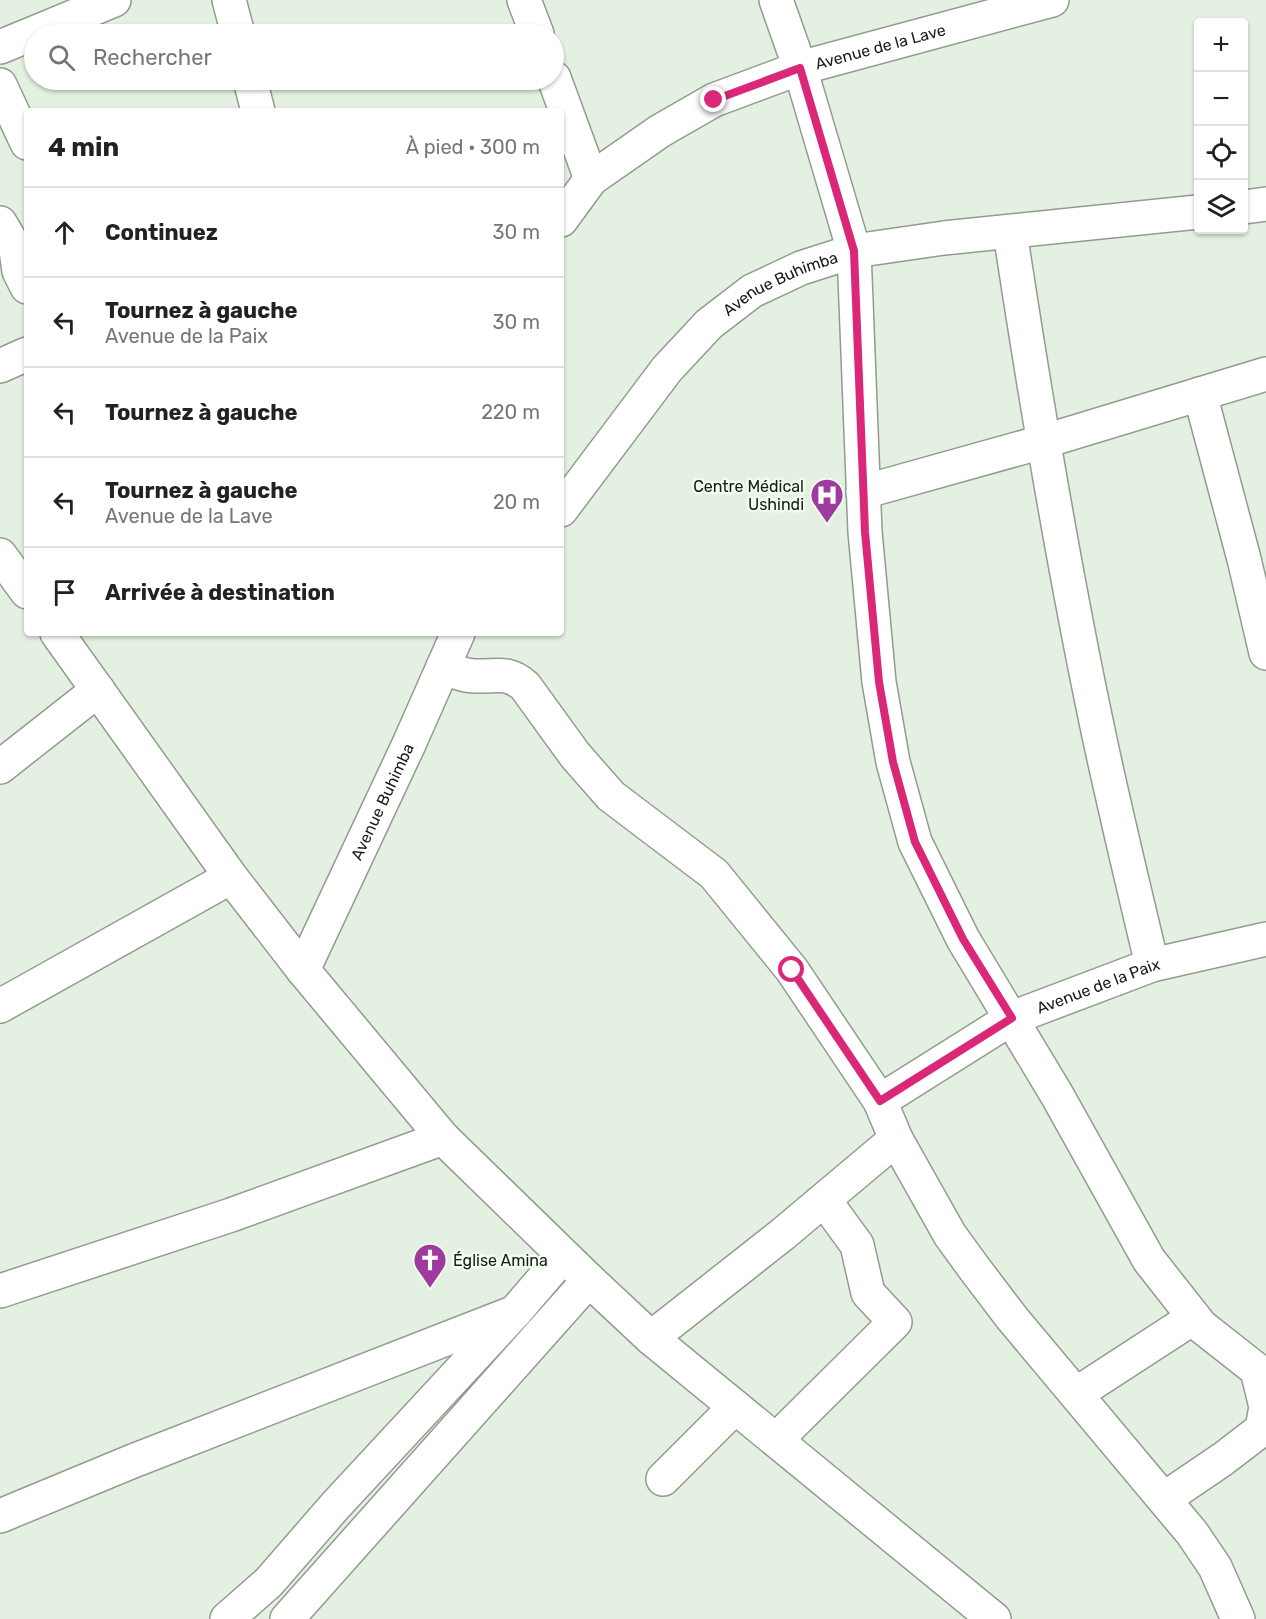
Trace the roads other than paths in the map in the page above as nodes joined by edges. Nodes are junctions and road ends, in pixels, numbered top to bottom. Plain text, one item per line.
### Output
1 (114, 0) edge
2 (229, 0) edge
3 (525, 0) edge
4 (776, 0) edge
5 (1052, 0) edge
6 (48, 13) edge
7 (32, 24) edge
8 (235, 24) edge
9 (533, 24) edge
10 (24, 30) edge
11 (0, 47) edge
12 (800, 68) junction
13 (0, 85) edge
14 (253, 90) edge
15 (558, 90) edge
16 (257, 108) edge
17 (24, 137) edge
18 (591, 179) junction
19 (1266, 204) edge
20 (1248, 206) edge
21 (1194, 212) edge
22 (564, 216) edge
23 (0, 223) edge
24 (1010, 232) junction
25 (854, 251) junction
26 (24, 281) edge
27 (24, 355) edge
28 (0, 366) edge
29 (1266, 374) edge
30 (1200, 394) junction
31 (1042, 442) junction
32 (863, 492) junction
33 (564, 506) edge
34 (0, 555) edge
35 (24, 583) edge
36 (59, 636) edge
37 (457, 636) edge
38 (1266, 654) edge
39 (443, 667) junction
40 (98, 690) junction
41 (0, 766) edge
42 (231, 877) junction
43 (1266, 939) edge
44 (1152, 965) junction
45 (303, 970) junction
46 (0, 1006) edge
47 (1012, 1018) junction
48 (880, 1101) junction
49 (443, 1138) junction
50 (896, 1139) junction
51 (820, 1203) junction
52 (563, 1256) junction
53 (590, 1280) junction
54 (0, 1291) edge
55 (515, 1312) junction
56 (1193, 1318) junction
57 (651, 1338) junction
58 (1262, 1368) edge
59 (1076, 1394) junction
60 (735, 1407) junction
61 (776, 1440) junction
62 (663, 1479) dead end
63 (1164, 1499) junction
64 (0, 1516) edge
65 (227, 1619) edge
66 (287, 1619) edge
67 (994, 1619) edge
68 (1238, 1619) edge

1 - 6 street
2 - 8 street
3 - 9 street
4 - 12 street
5 - 12 street, Avenue de la Lave
6 - 7 street
10 - 11 street
12 - 18 street, Avenue de la Lave
12 - 25 street
13 - 17 street
14 - 16 street
15 - 18 street
18 - 22 street, Avenue de la Lave
19 - 20 street
21 - 24 street, Avenue Buhimba
23 - 26 street
24 - 25 street, Avenue Buhimba
24 - 31 street
25 - 32 street
25 - 33 street, Avenue Buhimba
27 - 28 street
29 - 30 street
30 - 31 street
30 - 38 street
31 - 32 street
31 - 44 street
32 - 47 street
34 - 35 street
36 - 40 street
37 - 39 street, Avenue Buhimba
39 - 45 street, Avenue Buhimba
39 - 48 street
40 - 41 street
40 - 42 street
42 - 45 street
42 - 46 street
43 - 44 street, Avenue de la Paix
44 - 47 street, Avenue de la Paix
45 - 49 street
47 - 48 street, Avenue de la Paix
47 - 56 street
48 - 50 street
49 - 52 street
49 - 54 street
50 - 51 street
50 - 59 street
51 - 57 street
51 - 61 street
52 - 53 street
52 - 55 street
53 - 57 street
53 - 66 street
55 - 64 street
55 - 65 street
56 - 58 street
56 - 59 street
57 - 60 street
58 - 63 street
59 - 63 street
60 - 61 street
60 - 62 street
61 - 67 street
63 - 68 street

